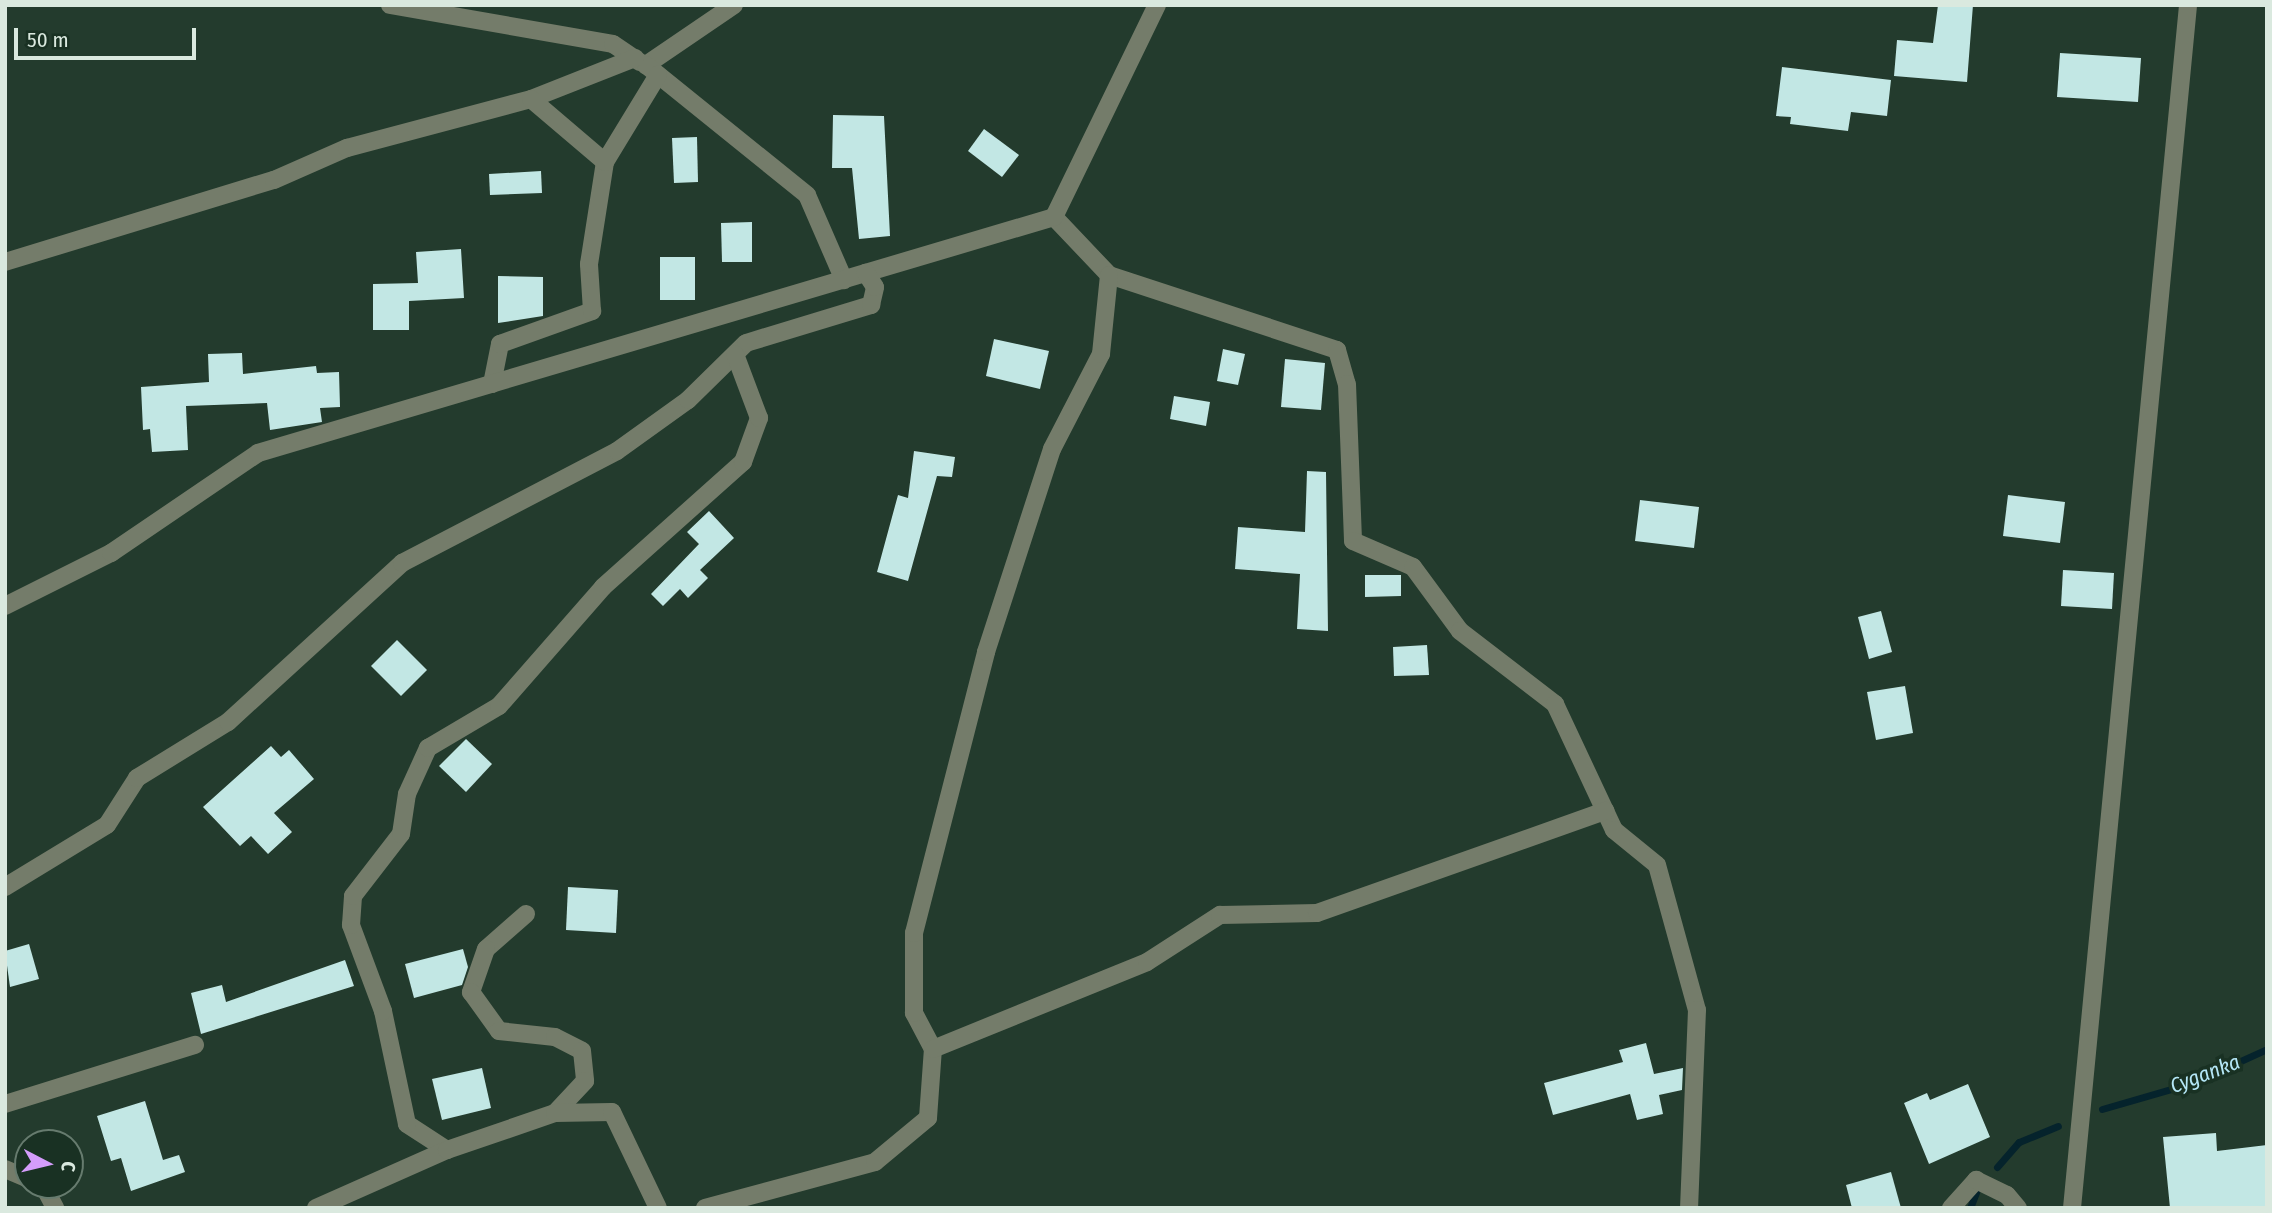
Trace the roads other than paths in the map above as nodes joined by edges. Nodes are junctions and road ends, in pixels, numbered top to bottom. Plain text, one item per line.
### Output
1 (390, 5) edge
2 (734, 5) edge
3 (1157, 5) edge
4 (2188, 5) edge
5 (646, 66) junction
6 (531, 99) junction
7 (605, 162) junction
8 (1054, 217) junction
9 (5, 262) edge
10 (866, 273) junction
11 (1108, 275) junction
12 (844, 280) junction
13 (735, 354) junction
14 (492, 384) junction
15 (5, 606) edge
16 (1605, 811) junction
17 (5, 887) edge
18 (526, 914) dead end
19 (195, 1045) dead end
20 (933, 1049) junction
21 (5, 1104) edge
22 (555, 1113) junction
23 (447, 1150) junction
24 (316, 1208) edge
25 (658, 1208) edge
26 (705, 1208) edge
27 (1689, 1208) edge
28 (1951, 1208) edge
29 (2018, 1208) edge
30 (2072, 1208) edge

1 - 5 street
2 - 5 street
3 - 8 street
4 - 30 street
5 - 6 street
5 - 7 street
5 - 12 street
6 - 7 street
6 - 9 street
7 - 14 street
8 - 10 street
8 - 11 street
10 - 12 street
10 - 13 street
11 - 16 street
11 - 20 street
12 - 14 street
13 - 17 street
13 - 23 street
14 - 15 street
16 - 20 street
16 - 27 street
18 - 22 street
19 - 21 street
20 - 26 street
22 - 23 street
22 - 25 street
23 - 24 street
28 - 29 street

